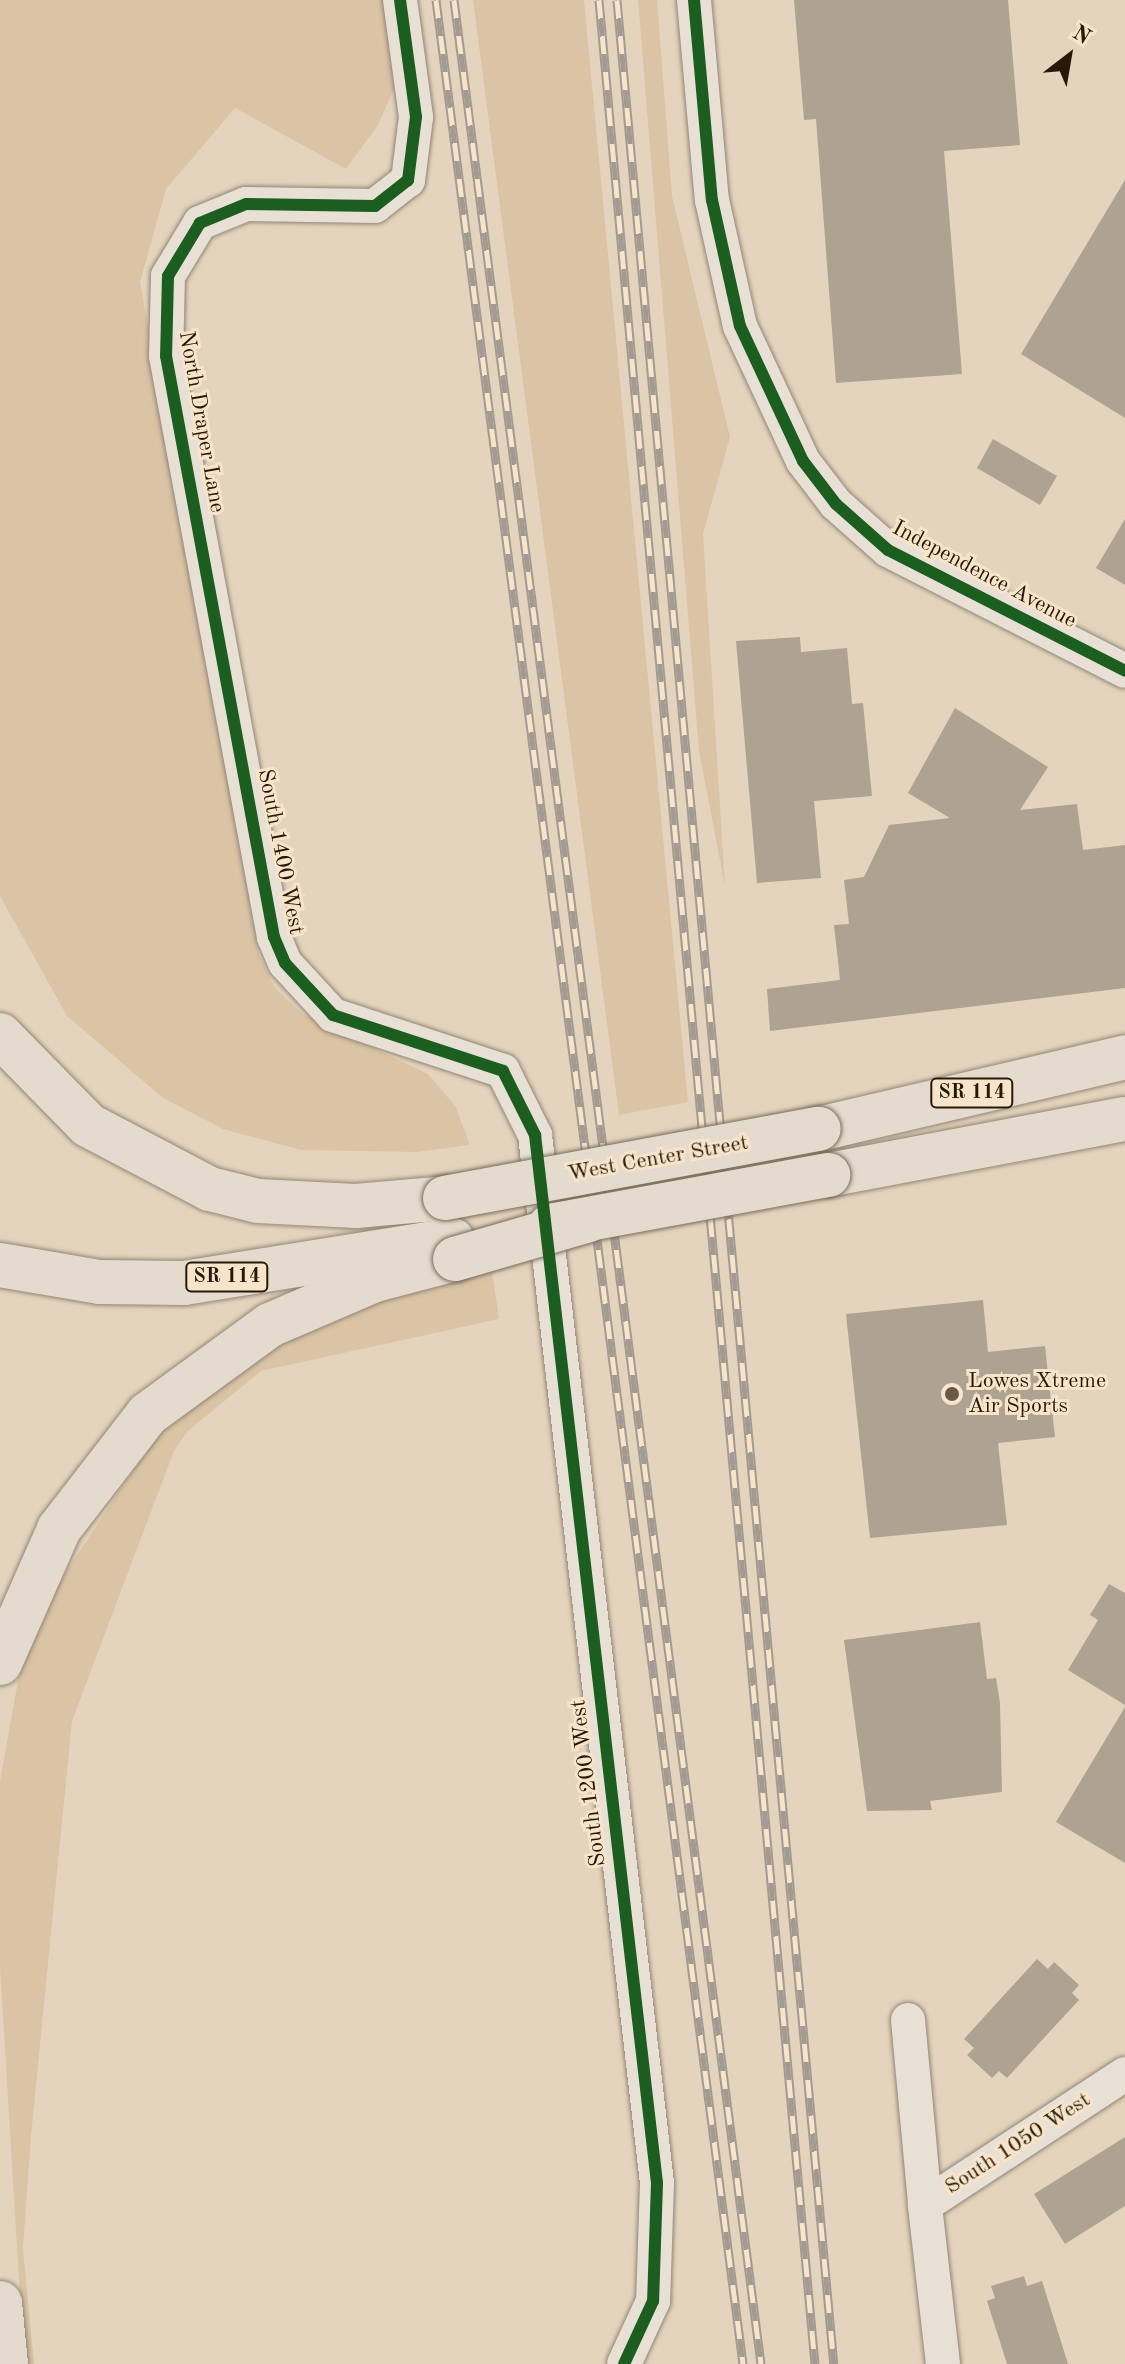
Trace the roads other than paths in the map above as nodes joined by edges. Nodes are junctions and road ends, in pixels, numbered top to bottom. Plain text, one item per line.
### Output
1 (400, 0) edge
2 (694, 0) edge
3 (1125, 671) edge
4 (231, 704) joint
5 (0, 1035) edge
6 (1125, 1057) edge
7 (1125, 1091) edge
8 (1125, 1119) edge
9 (848, 1171) junction
10 (542, 1193) joint
11 (454, 1250) junction
12 (0, 1265) edge
13 (0, 1663) edge
14 (908, 2020) dead end
15 (1125, 2074) edge
16 (925, 2205) junction
17 (0, 2303) edge
18 (6, 2364) edge
19 (624, 2364) edge
20 (943, 2364) edge

1 - 4 street, North Draper Lane
2 - 3 street, Independence Avenue
4 - 10 street, South 1400 West
5 - 6 main road, West Center Street / SR 114, bridge
7 - 9 main road
8 - 9 main road, SR 114
9 - 11 main road, SR 114, bridge
10 - 19 street, South 1200 West
11 - 12 main road, SR 114
11 - 13 main road
14 - 16 street
15 - 16 street, South 1050 West
16 - 20 street, South 1050 West
17 - 18 main road

